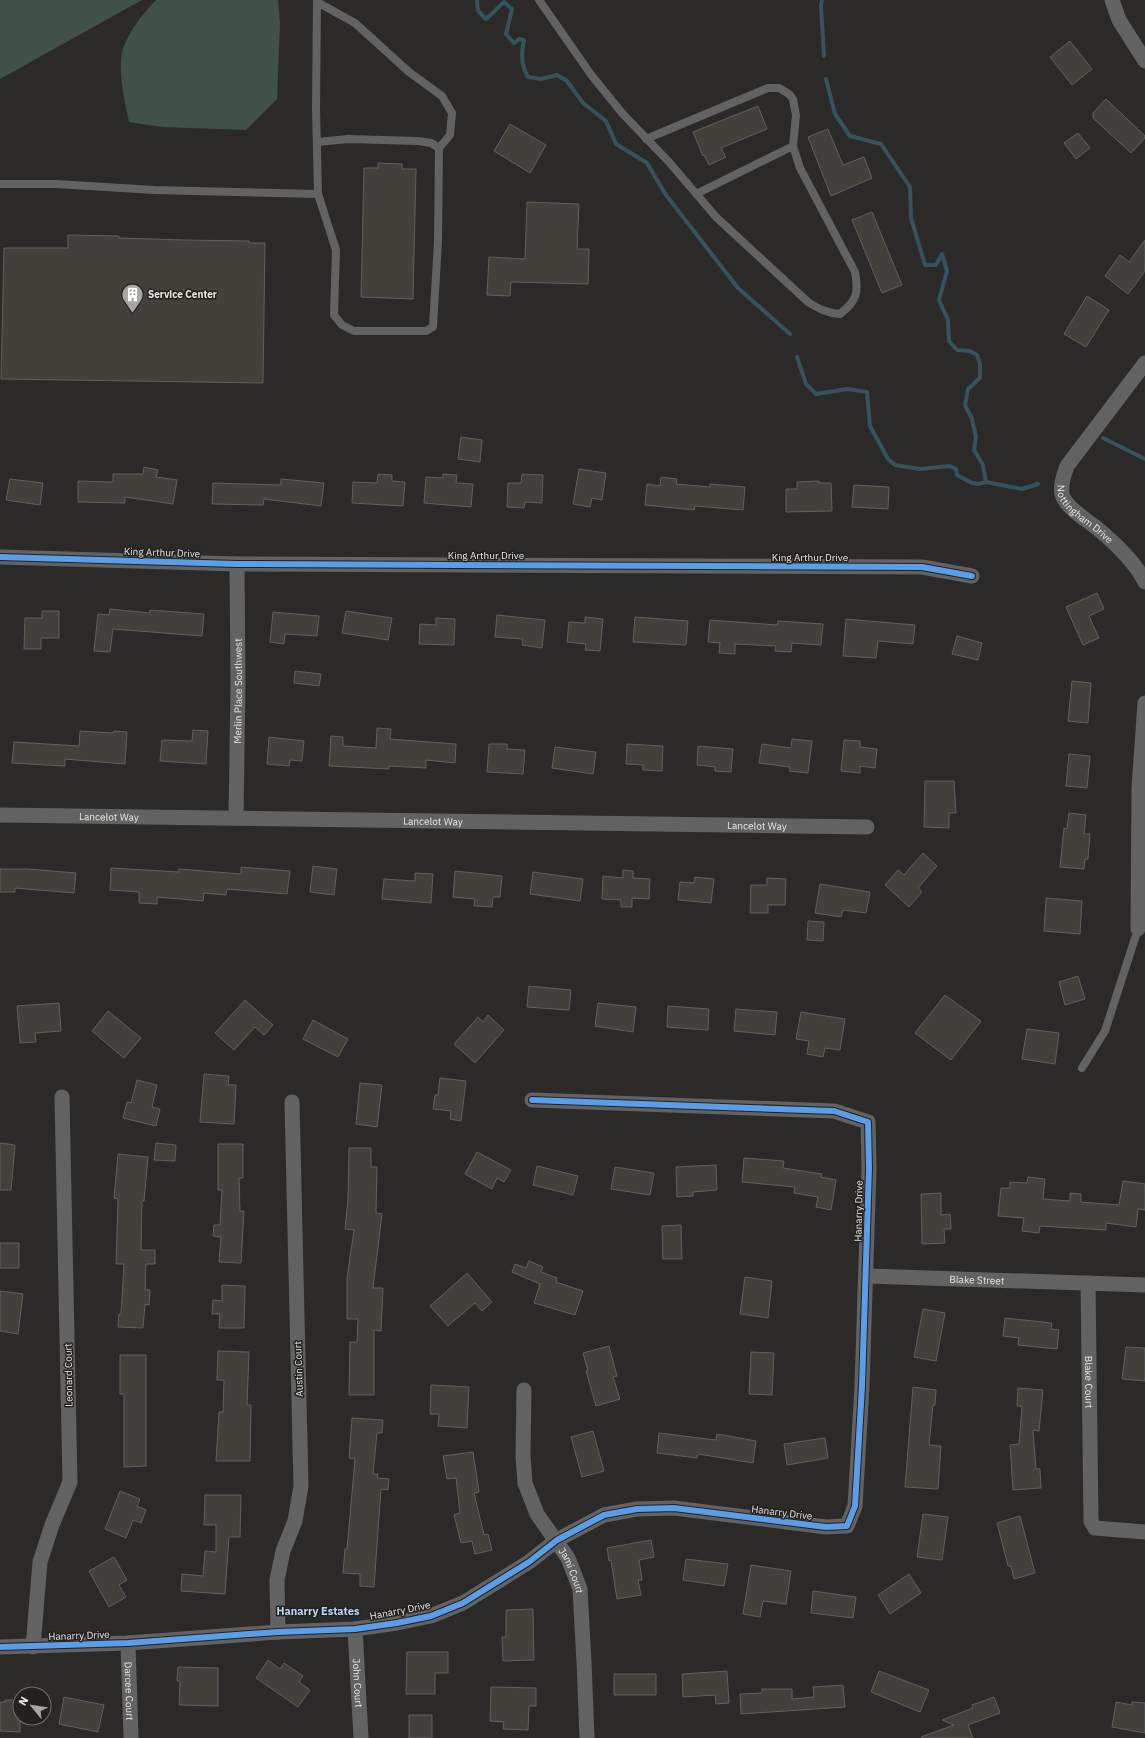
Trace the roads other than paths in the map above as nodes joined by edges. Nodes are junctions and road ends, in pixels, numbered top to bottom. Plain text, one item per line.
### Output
1 (539, 0) edge
2 (1112, 0) edge
3 (317, 1) edge
4 (1145, 61) edge
5 (646, 139) junction
6 (317, 142) junction
7 (793, 146) junction
8 (439, 148) junction
9 (0, 184) edge
10 (318, 194) junction
11 (696, 194) junction
12 (1145, 363) edge
13 (0, 557) edge
14 (237, 564) junction
15 (972, 576) dead end
16 (1145, 582) edge
17 (1145, 703) edge
18 (0, 815) edge
19 (236, 818) junction
20 (867, 827) dead end
21 (1138, 929) joint
22 (1082, 1068) dead end
23 (62, 1097) dead end
24 (532, 1100) dead end
25 (292, 1102) dead end
26 (867, 1276) junction
27 (1088, 1283) junction
28 (1145, 1285) edge
29 (524, 1390) dead end
30 (1145, 1532) edge
31 (557, 1540) junction
32 (355, 1629) junction
33 (278, 1632) junction
34 (128, 1644) junction
35 (0, 1647) edge
36 (33, 1647) junction
37 (131, 1738) edge
38 (361, 1738) edge
39 (587, 1738) edge

1 - 5 lane
2 - 4 street
3 - 6 lane
3 - 8 lane
5 - 7 lane
5 - 11 lane
6 - 8 lane
6 - 10 lane
7 - 11 lane
7 - 11 lane
8 - 10 lane
9 - 10 lane
12 - 16 street, Nottingham Drive
13 - 14 street, King Arthur Drive
14 - 15 street, King Arthur Drive
14 - 19 street, Merlin Place Southwest
17 - 21 street
18 - 19 street, Lancelot Way
19 - 20 street, Lancelot Way
21 - 22 lane
23 - 36 street, Leonard Court
24 - 26 street, Hanarry Drive
25 - 33 street, Austin Court
26 - 27 street, Blake Street
26 - 31 street, Hanarry Drive
27 - 28 street
27 - 30 street, Blake Court
29 - 31 street, Jami Court
31 - 32 street, Hanarry Drive
31 - 39 street, Jami Court
32 - 33 street, Hanarry Drive
32 - 38 street, John Court
33 - 34 street, Hanarry Drive
34 - 36 street, Hanarry Drive
34 - 37 street, Darcee Court
35 - 36 street, Hanarry Drive

